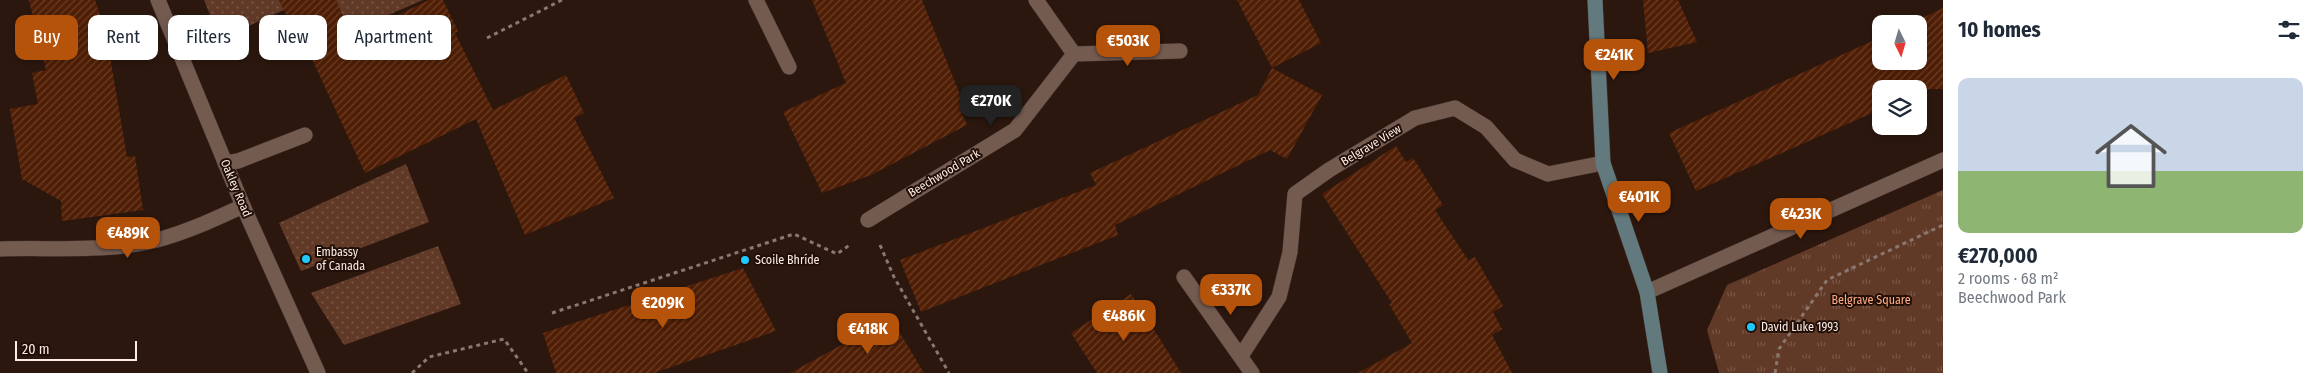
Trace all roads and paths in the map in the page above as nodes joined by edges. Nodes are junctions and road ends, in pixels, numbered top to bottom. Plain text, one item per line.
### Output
1 (158, 0) edge
2 (562, 0) edge
3 (756, 0) edge
4 (1036, 0) edge
5 (1595, 0) edge
6 (487, 38) dead end
7 (1180, 51) dead end
8 (1074, 54) junction
9 (789, 67) dead end
10 (305, 135) dead end
11 (1943, 160) edge
12 (225, 163) junction
13 (1603, 163) junction
14 (243, 206) junction
15 (868, 220) dead end
16 (1943, 226) edge
17 (857, 239) dead end
18 (0, 249) edge
19 (894, 277) dead end
20 (1184, 277) dead end
21 (1647, 292) junction
22 (552, 313) dead end
23 (1240, 356) junction
24 (318, 373) edge
25 (412, 373) edge
26 (528, 373) edge
27 (949, 373) edge
28 (1252, 373) edge
29 (1660, 373) edge
30 (1775, 373) edge

1 - 12 street, Oakley Road
2 - 6 path
3 - 9 street
4 - 8 street
5 - 13 street
7 - 8 street
8 - 15 street, Beechwood Park
10 - 12 street
11 - 21 street
12 - 14 street, Oakley Road
13 - 21 street
13 - 23 street, Belgrave View
14 - 18 street
14 - 24 street, Oakley Road
16 - 30 path
17 - 22 path
19 - 27 path
20 - 23 street
21 - 29 street
23 - 28 street
25 - 26 path

